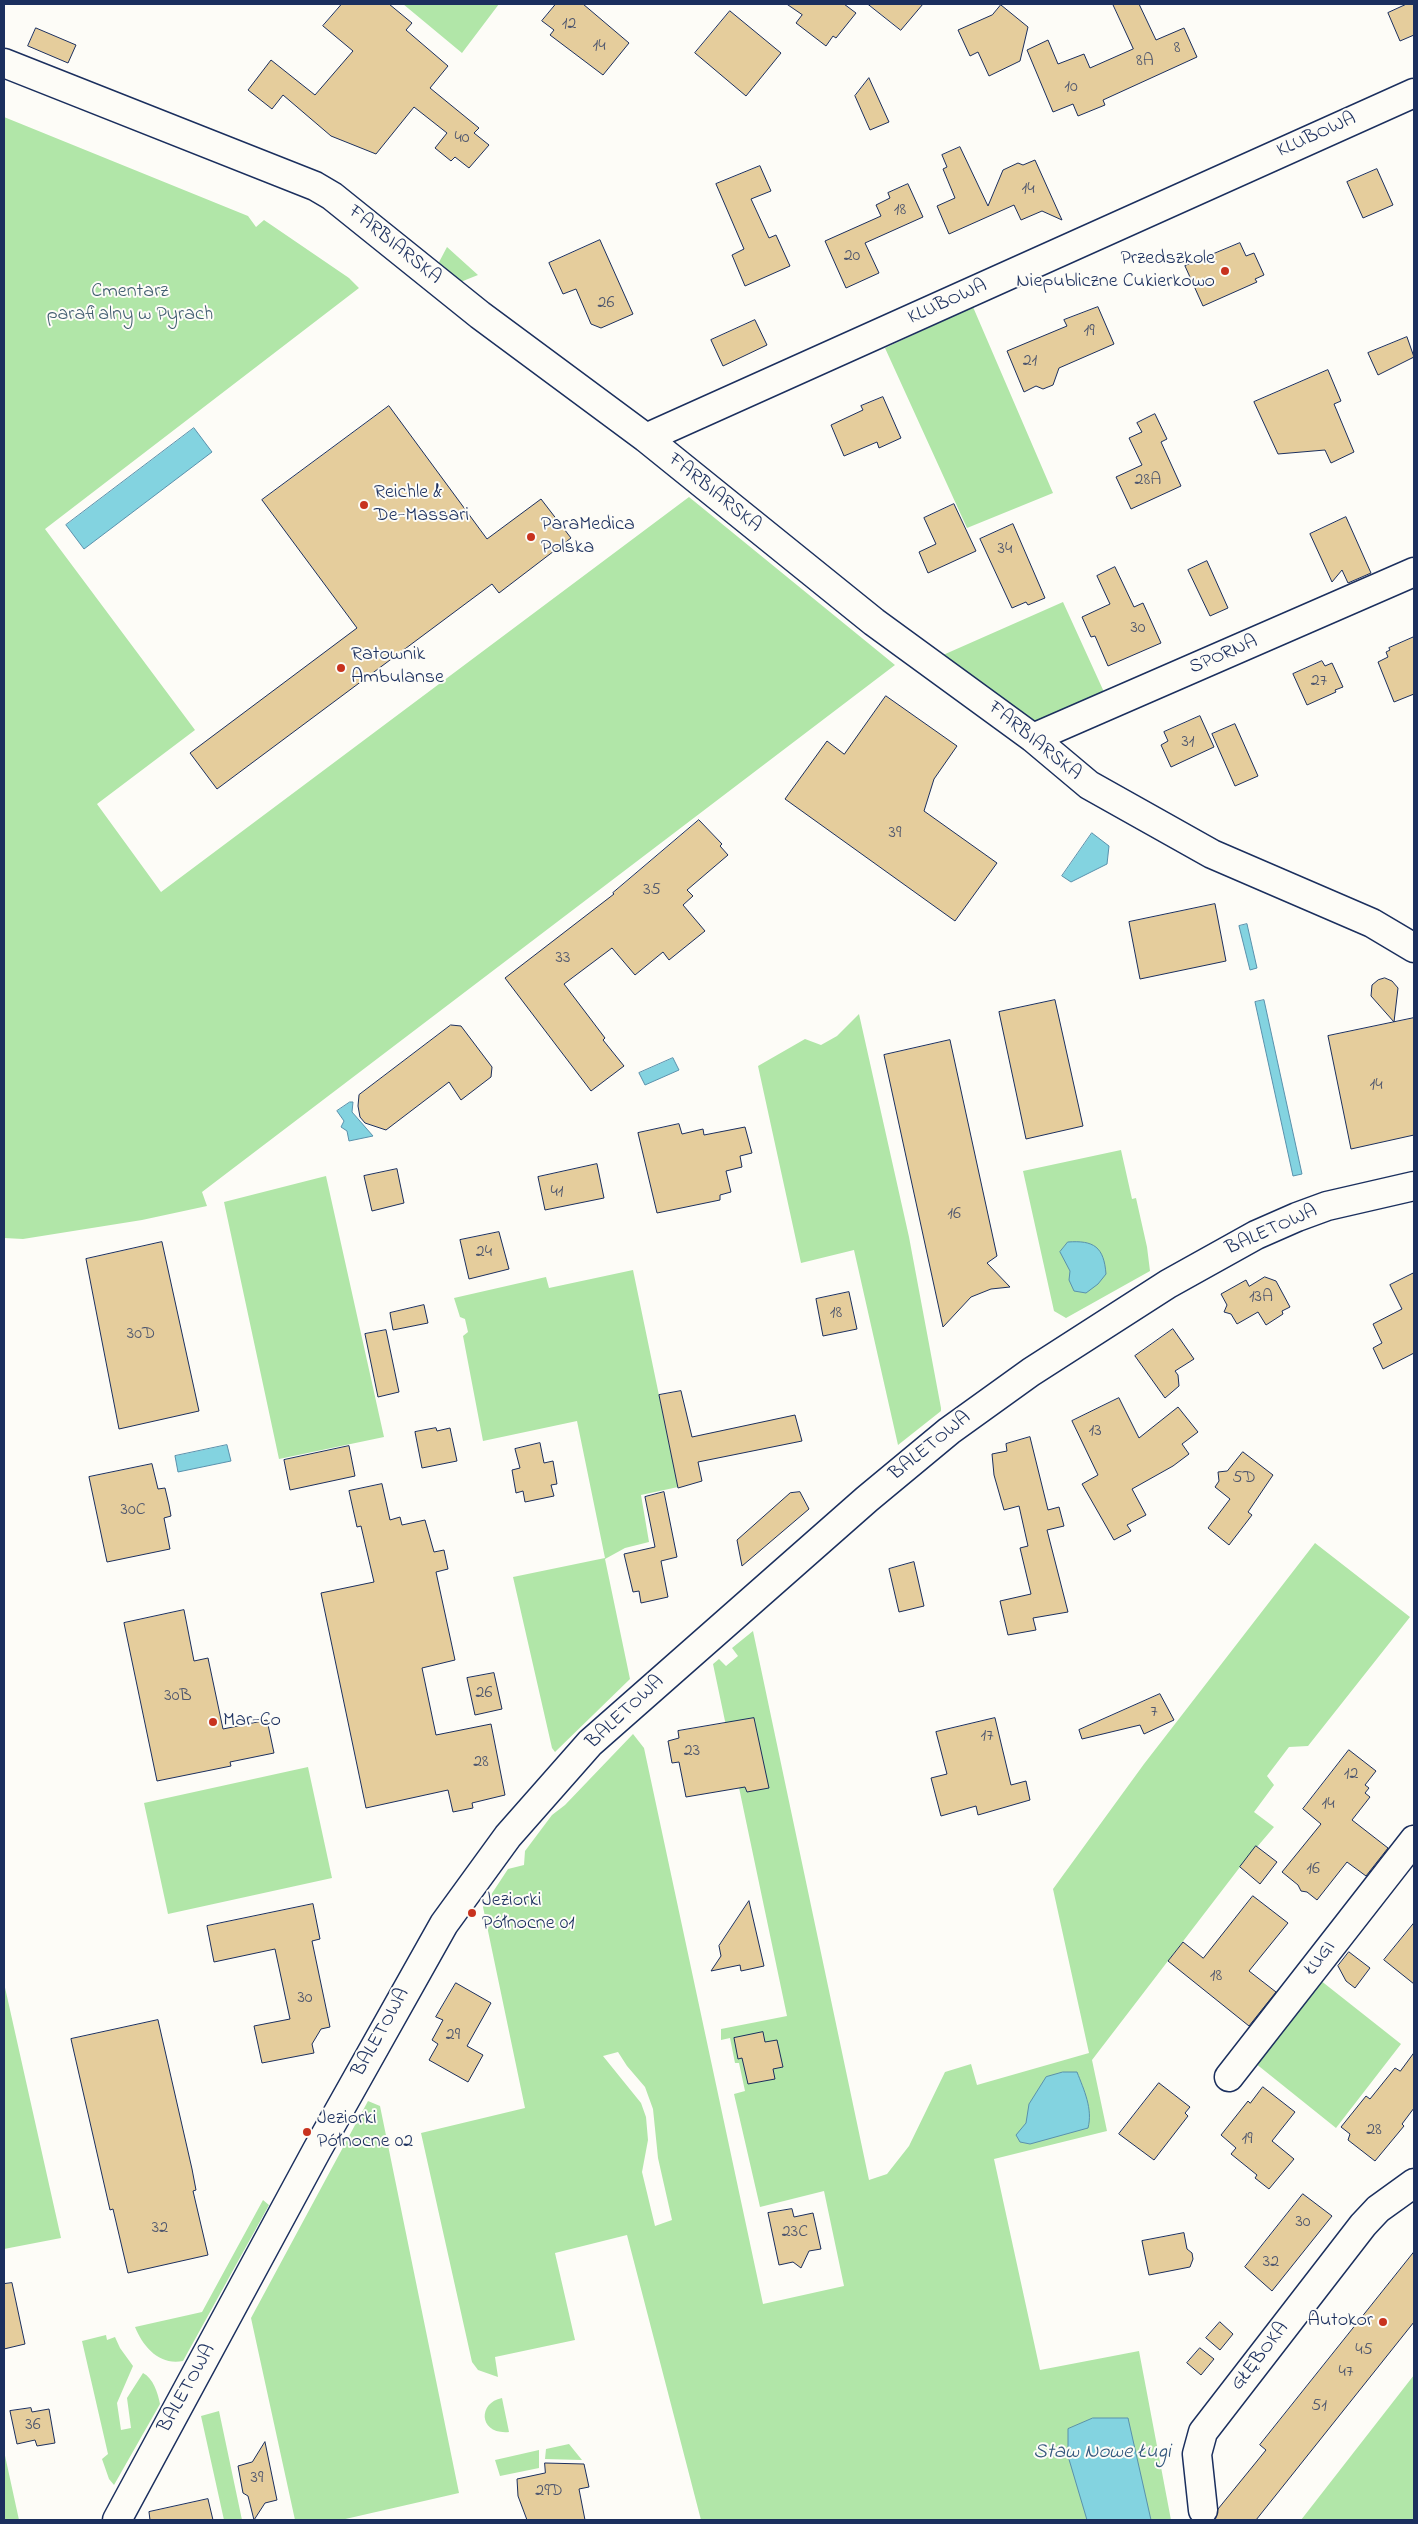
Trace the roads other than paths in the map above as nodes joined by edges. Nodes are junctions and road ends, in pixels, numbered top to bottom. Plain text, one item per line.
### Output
1 (4, 63) edge
2 (1414, 93) edge
3 (646, 438) junction
4 (1414, 572) edge
5 (1033, 738) junction
6 (1414, 948) edge
7 (1414, 1186) edge
8 (1414, 1840) edge
9 (1228, 2077) dead end
10 (1414, 2183) edge
11 (1203, 2510) dead end
12 (117, 2520) edge

1 - 3 street, FARBIARSKA
2 - 3 street, KLUBOWA
3 - 5 street, FARBIARSKA
4 - 5 street, SPORNA
5 - 6 street, FARBIARSKA
7 - 12 street, BALETOWA
8 - 9 street, ŁUGI
10 - 11 street, GŁĘBOKA

